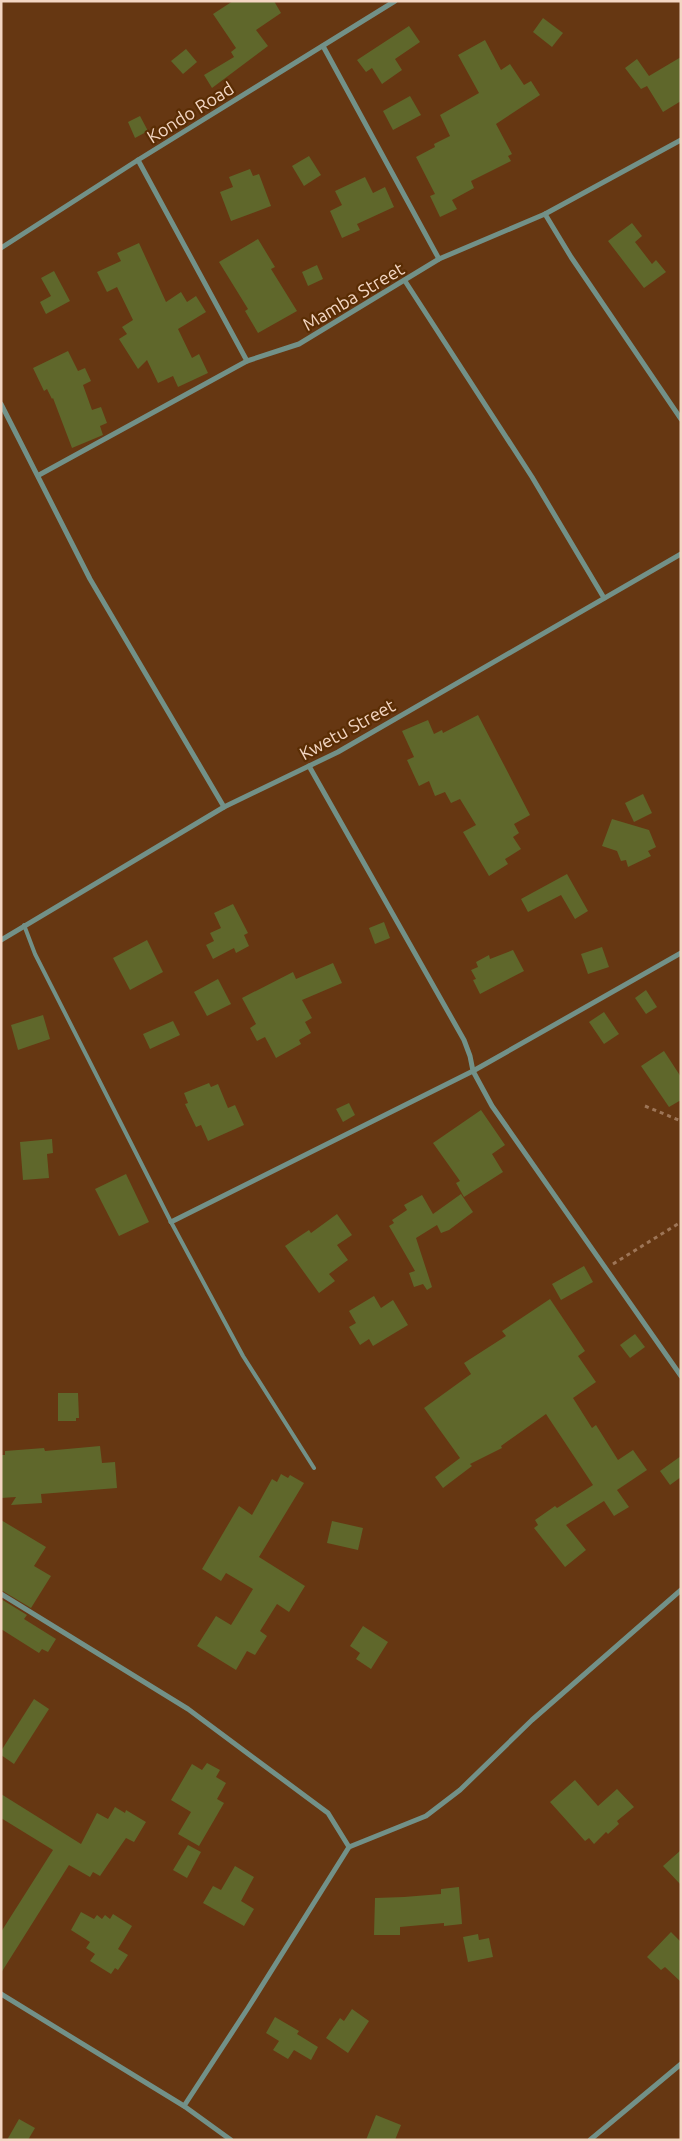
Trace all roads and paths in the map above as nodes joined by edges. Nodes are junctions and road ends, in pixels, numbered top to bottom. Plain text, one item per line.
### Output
1 (395, 1) edge
2 (323, 46) junction
3 (681, 140) edge
4 (138, 160) junction
5 (545, 214) junction
6 (1, 248) edge
7 (439, 259) junction
8 (405, 281) junction
9 (247, 361) junction
10 (1, 404) edge
11 (681, 419) edge
12 (39, 475) junction
13 (681, 554) edge
14 (604, 598) junction
15 (309, 766) junction
16 (224, 806) junction
17 (24, 925) junction
18 (1, 940) edge
19 (681, 953) edge
20 (473, 1071) junction
21 (646, 1106) dead end
22 (681, 1121) edge
23 (171, 1222) junction
24 (681, 1222) edge
25 (606, 1268) junction
26 (681, 1376) edge
27 (314, 1468) dead end
28 (681, 1590) edge
29 (1, 1594) edge
30 (349, 1847) junction
31 (1, 1994) edge
32 (681, 2064) edge
33 (184, 2106) junction
34 (231, 2140) edge
35 (590, 2140) edge

1 - 2 street, Kondo Road
2 - 4 street, Kondo Road
2 - 7 street
3 - 5 street, Mamba Street
4 - 6 street, Kondo Road
4 - 9 street
5 - 7 street, Mamba Street
5 - 11 street
7 - 8 street, Mamba Street
8 - 9 street, Mamba Street
8 - 14 street
9 - 12 street, Mamba Street
10 - 12 street
12 - 16 street
13 - 14 street, Kwetu Street
14 - 15 street, Kwetu Street
15 - 16 street, Kwetu Street
15 - 20 street
16 - 17 street, Kwetu Street
17 - 18 street, Kwetu Street
17 - 23 lane
19 - 20 street
20 - 23 street
20 - 25 street
21 - 22 path
23 - 27 lane
24 - 25 path
25 - 26 street
28 - 30 street
29 - 30 street
30 - 33 street
31 - 33 street
32 - 35 street
33 - 34 street

